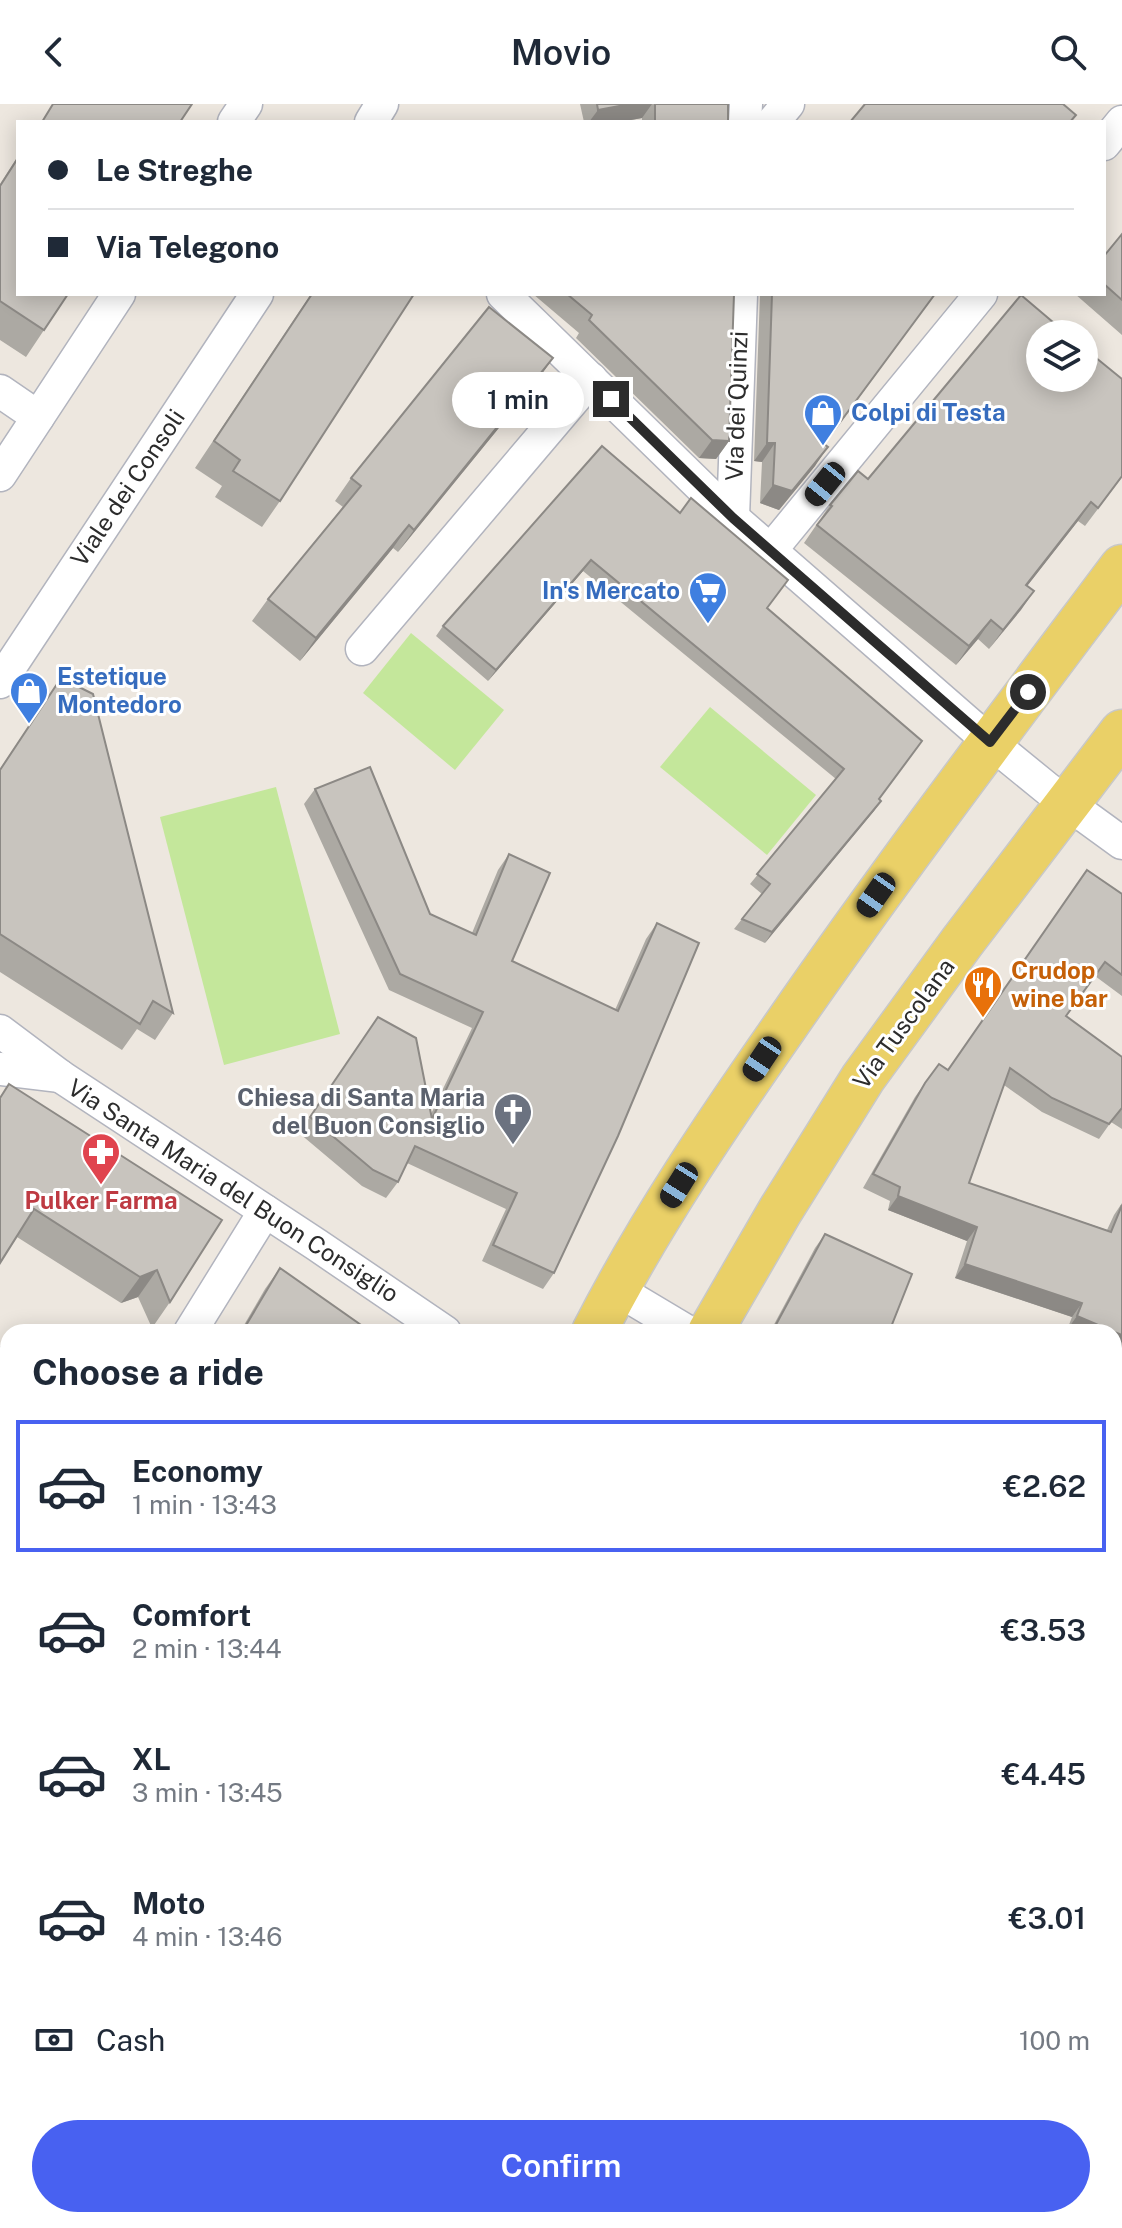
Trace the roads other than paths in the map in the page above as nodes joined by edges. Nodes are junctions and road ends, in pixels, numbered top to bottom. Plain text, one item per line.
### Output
1 (788, 104) edge
2 (775, 120) edge
3 (1122, 122) edge
4 (1106, 142) edge
5 (118, 296) edge
6 (256, 296) edge
7 (505, 296) edge
8 (741, 296) edge
9 (979, 296) edge
10 (591, 379) junction
11 (0, 391) edge
12 (38, 417) junction
13 (9, 439) edge
14 (0, 475) edge
15 (733, 518) junction
16 (770, 551) junction
17 (1122, 567) edge
18 (362, 649) dead end
19 (0, 682) edge
20 (1122, 732) edge
21 (990, 742) junction
22 (1068, 804) junction
23 (1122, 843) edge
24 (0, 1031) edge
25 (0, 1069) edge
26 (60, 1076) junction
27 (265, 1211) junction
28 (616, 1289) junction
29 (195, 1324) edge
30 (433, 1324) edge
31 (598, 1324) edge
32 (675, 1324) edge
33 (715, 1324) edge

1 - 2 street
3 - 4 street
5 - 12 street
6 - 19 street, Viale dei Consoli
7 - 10 street
8 - 15 street, Via dei Quinzi
9 - 16 street
10 - 15 street
10 - 18 street
11 - 12 street
12 - 13 street
13 - 14 street
15 - 16 street
16 - 21 street
17 - 21 main road
20 - 22 main road, Via Tuscolana
21 - 22 street
21 - 28 main road
22 - 23 street
22 - 33 main road, Via Tuscolana
24 - 26 street, Via Santa Maria del Buon Consiglio
25 - 26 street, Via Santa Maria del Buon Consiglio
26 - 27 street, Via Santa Maria del Buon Consiglio
27 - 29 street
27 - 30 street, Via Santa Maria del Buon Consiglio
28 - 31 main road
28 - 32 street

